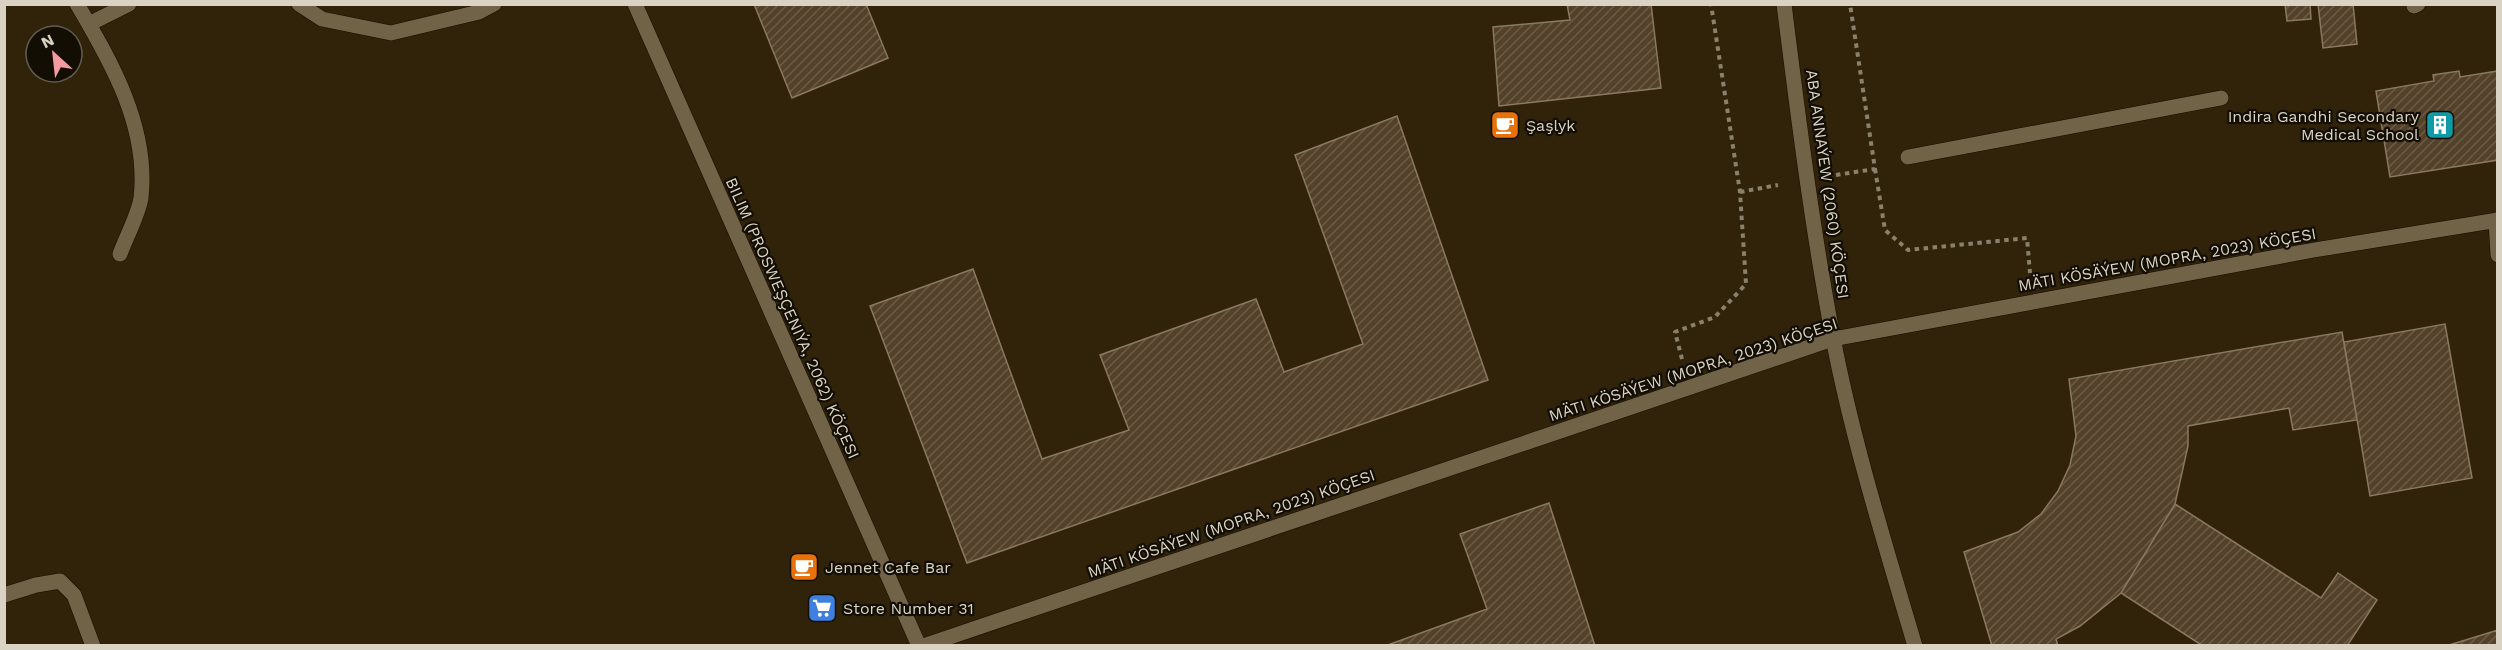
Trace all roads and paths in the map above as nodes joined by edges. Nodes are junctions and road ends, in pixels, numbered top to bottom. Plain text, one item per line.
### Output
1 (77, 4) edge
2 (129, 4) edge
3 (299, 4) edge
4 (494, 4) edge
5 (635, 4) edge
6 (1711, 4) edge
7 (1784, 4) edge
8 (1850, 4) edge
9 (89, 24) junction
10 (2221, 98) dead end
11 (1908, 157) dead end
12 (1875, 169) junction
13 (1806, 180) junction
14 (1740, 192) junction
15 (2497, 220) edge
16 (120, 255) dead end
17 (2498, 255) edge
18 (2032, 302) junction
19 (1833, 339) junction
20 (1690, 387) junction
21 (4, 595) edge
22 (93, 645) edge
23 (921, 645) edge
24 (1916, 645) edge

1 - 9 street
2 - 9 street
3 - 4 street
5 - 23 street, BILIM (PROSWEŞÇENIÝA, 2062) KÖÇESI
6 - 14 path
7 - 13 street, ABA ANNAÝEW (2060) KÖÇESI
8 - 12 path
9 - 16 street
10 - 11 street
12 - 13 path
12 - 18 path
13 - 14 path
13 - 19 street, ABA ANNAÝEW (2060) KÖÇESI
14 - 20 path
15 - 17 street
15 - 18 street, MÄTI KÖSÄÝEW (MOPRA, 2023) KÖÇESI
18 - 19 street, MÄTI KÖSÄÝEW (MOPRA, 2023) KÖÇESI
19 - 20 street, MÄTI KÖSÄÝEW (MOPRA, 2023) KÖÇESI
19 - 24 street, ABA ANNAÝEW (2060) KÖÇESI
20 - 23 street, MÄTI KÖSÄÝEW (MOPRA, 2023) KÖÇESI
21 - 22 street

